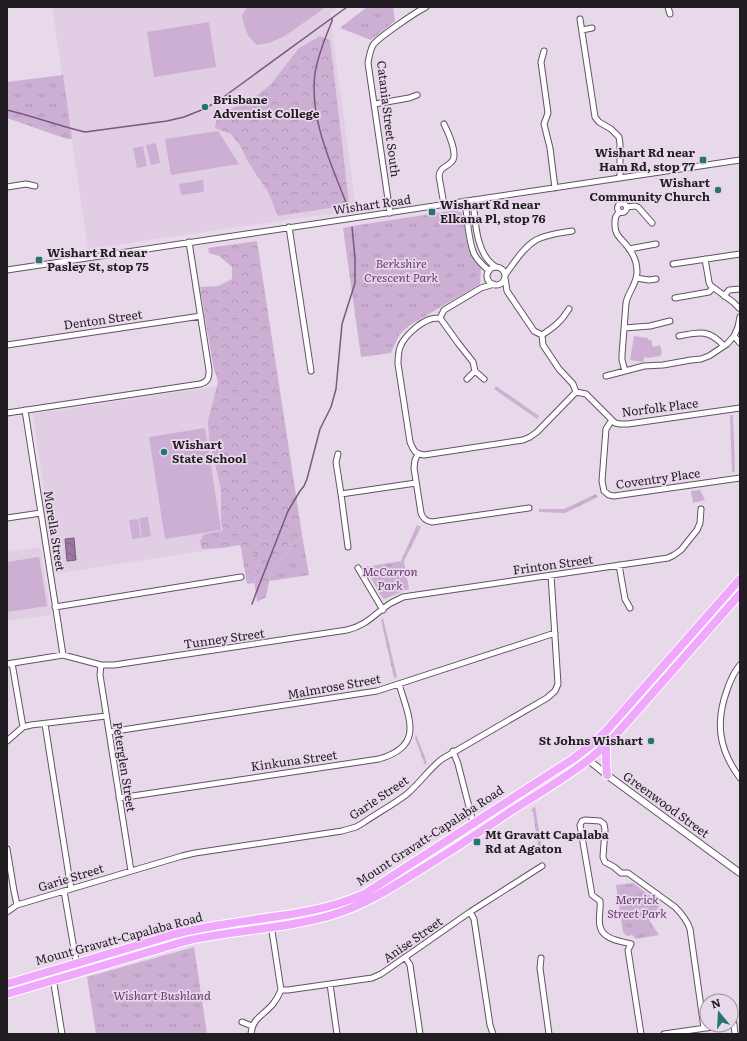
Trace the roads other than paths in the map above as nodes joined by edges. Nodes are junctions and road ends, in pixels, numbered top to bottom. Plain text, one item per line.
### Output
1 (426, 7) edge
2 (668, 7) edge
3 (670, 14) dead end
4 (580, 19) dead end
5 (592, 28) dead end
6 (582, 30) junction
7 (544, 51) dead end
8 (416, 95) dead end
9 (375, 104) junction
10 (444, 124) dead end
11 (740, 160) edge
12 (620, 178) junction
13 (35, 186) dead end
14 (7, 187) edge
15 (555, 188) junction
16 (473, 200) junction
17 (465, 201) junction
18 (444, 205) junction
19 (627, 207) junction
20 (620, 212) junction
21 (390, 213) junction
22 (652, 223) dead end
23 (289, 227) junction
24 (572, 231) dead end
25 (189, 242) junction
26 (656, 244) dead end
27 (629, 249) junction
28 (740, 254) edge
29 (705, 259) junction
30 (673, 264) dead end
31 (513, 265) junction
32 (498, 267) junction
33 (7, 270) edge
34 (488, 271) junction
35 (505, 277) junction
36 (487, 278) junction
37 (636, 278) junction
38 (656, 279) dead end
39 (496, 284) junction
40 (481, 288) junction
41 (713, 288) junction
42 (740, 289) edge
43 (507, 291) junction
44 (724, 296) junction
45 (675, 298) dead end
46 (739, 308) edge
47 (569, 309) dead end
48 (201, 316) junction
49 (740, 317) edge
50 (440, 318) junction
51 (670, 321) dead end
52 (624, 328) junction
53 (542, 335) junction
54 (679, 336) dead end
55 (734, 336) junction
56 (740, 343) edge
57 (7, 345) edge
58 (724, 346) junction
59 (311, 371) dead end
60 (475, 371) junction
61 (625, 371) junction
62 (606, 376) dead end
63 (467, 379) dead end
64 (484, 379) dead end
65 (576, 392) junction
66 (740, 408) edge
67 (25, 410) junction
68 (7, 413) edge
69 (612, 420) junction
70 (338, 454) dead end
71 (418, 454) junction
72 (740, 478) edge
73 (416, 483) junction
74 (341, 494) junction
75 (529, 508) dead end
76 (701, 508) dead end
77 (41, 513) junction
78 (7, 518) edge
79 (348, 547) dead end
80 (619, 565) junction
81 (358, 568) dead end
82 (551, 575) junction
83 (241, 577) dead end
84 (740, 579) edge
85 (740, 594) edge
86 (55, 607) junction
87 (630, 608) dead end
88 (383, 610) junction
89 (554, 633) junction
90 (63, 656) junction
91 (10, 664) edge
92 (101, 665) junction
93 (740, 665) edge
94 (399, 684) junction
95 (106, 716) junction
96 (45, 724) junction
97 (23, 727) junction
98 (109, 732) junction
99 (7, 742) edge
100 (606, 745) junction
101 (454, 751) junction
102 (581, 754) junction
103 (588, 760) junction
104 (607, 775) junction
105 (740, 778) edge
106 (119, 798) junction
107 (474, 823) junction
108 (476, 834) junction
109 (7, 849) edge
110 (542, 866) dead end
111 (131, 871) junction
112 (740, 873) edge
113 (71, 889) junction
114 (64, 891) junction
115 (17, 905) junction
116 (7, 912) edge
117 (470, 912) junction
118 (270, 918) junction
119 (271, 927) junction
120 (405, 957) junction
121 (541, 958) dead end
122 (76, 963) junction
123 (51, 970) junction
124 (78, 972) junction
125 (54, 980) junction
126 (7, 984) edge
127 (330, 984) junction
128 (281, 990) junction
129 (699, 993) edge
130 (7, 994) edge
131 (242, 1022) dead end
132 (252, 1026) junction
133 (699, 1029) edge
134 (62, 1034) edge
135 (251, 1034) edge
136 (337, 1034) edge
137 (420, 1034) edge
138 (493, 1034) edge
139 (549, 1034) edge
140 (641, 1034) edge
141 (664, 1034) edge

1 - 9 street, Catania Street South
2 - 3 street
4 - 6 street
5 - 6 street
6 - 12 street
7 - 15 street
8 - 9 street
9 - 21 street, Catania Street South
10 - 18 street
11 - 12 street, Wishart Road
12 - 15 street, Wishart Road
13 - 14 street
15 - 16 street, Wishart Road
16 - 17 street, Wishart Road
16 - 32 street
17 - 18 street, Wishart Road
17 - 34 street
18 - 21 street, Wishart Road
19 - 20 street
19 - 20 street
19 - 22 street
20 - 27 street
21 - 23 street, Wishart Road
23 - 25 street, Wishart Road
23 - 59 street
24 - 31 street
25 - 33 street, Wishart Road
25 - 48 street
26 - 27 street
27 - 37 street
28 - 29 street
29 - 30 street
29 - 41 street
31 - 32 street
31 - 35 street
32 - 34 street
32 - 35 street
34 - 36 street
35 - 39 street
35 - 43 street
36 - 39 street
36 - 40 street
37 - 38 street
37 - 52 street
39 - 40 street
39 - 43 street
40 - 50 street
41 - 44 street
41 - 45 street
42 - 44 street
43 - 53 street, Norfolk Place
44 - 46 street
47 - 53 street
48 - 57 street, Denton Street
48 - 67 street
49 - 55 street
50 - 60 street
50 - 71 street
51 - 52 street
52 - 61 street
53 - 65 street, Norfolk Place
54 - 58 street
55 - 56 street
55 - 58 street
58 - 61 street
60 - 63 street
60 - 64 street
61 - 62 street
65 - 69 street, Norfolk Place
65 - 71 street
66 - 69 street, Norfolk Place
67 - 68 street
67 - 77 street, Morella Street
69 - 72 street, Coventry Place
70 - 74 street
71 - 73 street
73 - 74 street
73 - 75 street
74 - 79 street
76 - 80 street, Frinton Street
77 - 78 street
77 - 86 street, Morella Street
80 - 82 street, Frinton Street
80 - 87 street
81 - 88 street
82 - 88 street, Frinton Street
82 - 89 street, Garie Street
83 - 86 street
84 - 102 highway, Mount Gravatt-Capalaba Road
85 - 100 highway, Mount Gravatt-Capalaba Road
86 - 90 street, Morella Street
88 - 92 street, Tunney Street
89 - 94 street, Malmrose Street
89 - 101 street, Garie Street
90 - 91 street
90 - 92 street, Tunney Street
91 - 97 street
92 - 95 street, Peterglen Street
93 - 105 street
94 - 98 street, Malmrose Street
94 - 106 street, Kinkuna Street
95 - 96 street
95 - 98 street, Peterglen Street
96 - 97 street
96 - 113 street
97 - 99 street
98 - 106 street, Peterglen Street
100 - 103 highway, Mount Gravatt-Capalaba Road
100 - 104 highway
101 - 107 street
101 - 111 street, Garie Street
102 - 103 street, Greenwood Street
102 - 107 highway, Mount Gravatt-Capalaba Road
103 - 104 street, Greenwood Street
103 - 108 highway, Mount Gravatt-Capalaba Road
104 - 112 street, Greenwood Street
106 - 111 street, Peterglen Street
107 - 108 street
107 - 118 highway, Mount Gravatt-Capalaba Road
108 - 119 highway, Mount Gravatt-Capalaba Road
109 - 115 street
110 - 117 street, Anise Street
111 - 113 street, Garie Street
113 - 114 street, Garie Street
114 - 115 street, Garie Street
114 - 122 street
115 - 116 street, Garie Street
117 - 120 street, Anise Street
117 - 138 street
118 - 119 street
118 - 122 highway, Mount Gravatt-Capalaba Road
119 - 124 highway, Mount Gravatt-Capalaba Road
119 - 128 street
120 - 127 street, Anise Street
120 - 137 street
121 - 139 street
122 - 123 highway, Mount Gravatt-Capalaba Road
122 - 124 street
123 - 125 street
123 - 126 highway, Mount Gravatt-Capalaba Road
124 - 125 highway, Mount Gravatt-Capalaba Road
125 - 130 highway, Mount Gravatt-Capalaba Road
125 - 134 street
127 - 128 street, Anise Street
127 - 136 street
128 - 132 street
129 - 140 street
131 - 132 street
132 - 135 street
133 - 141 street

